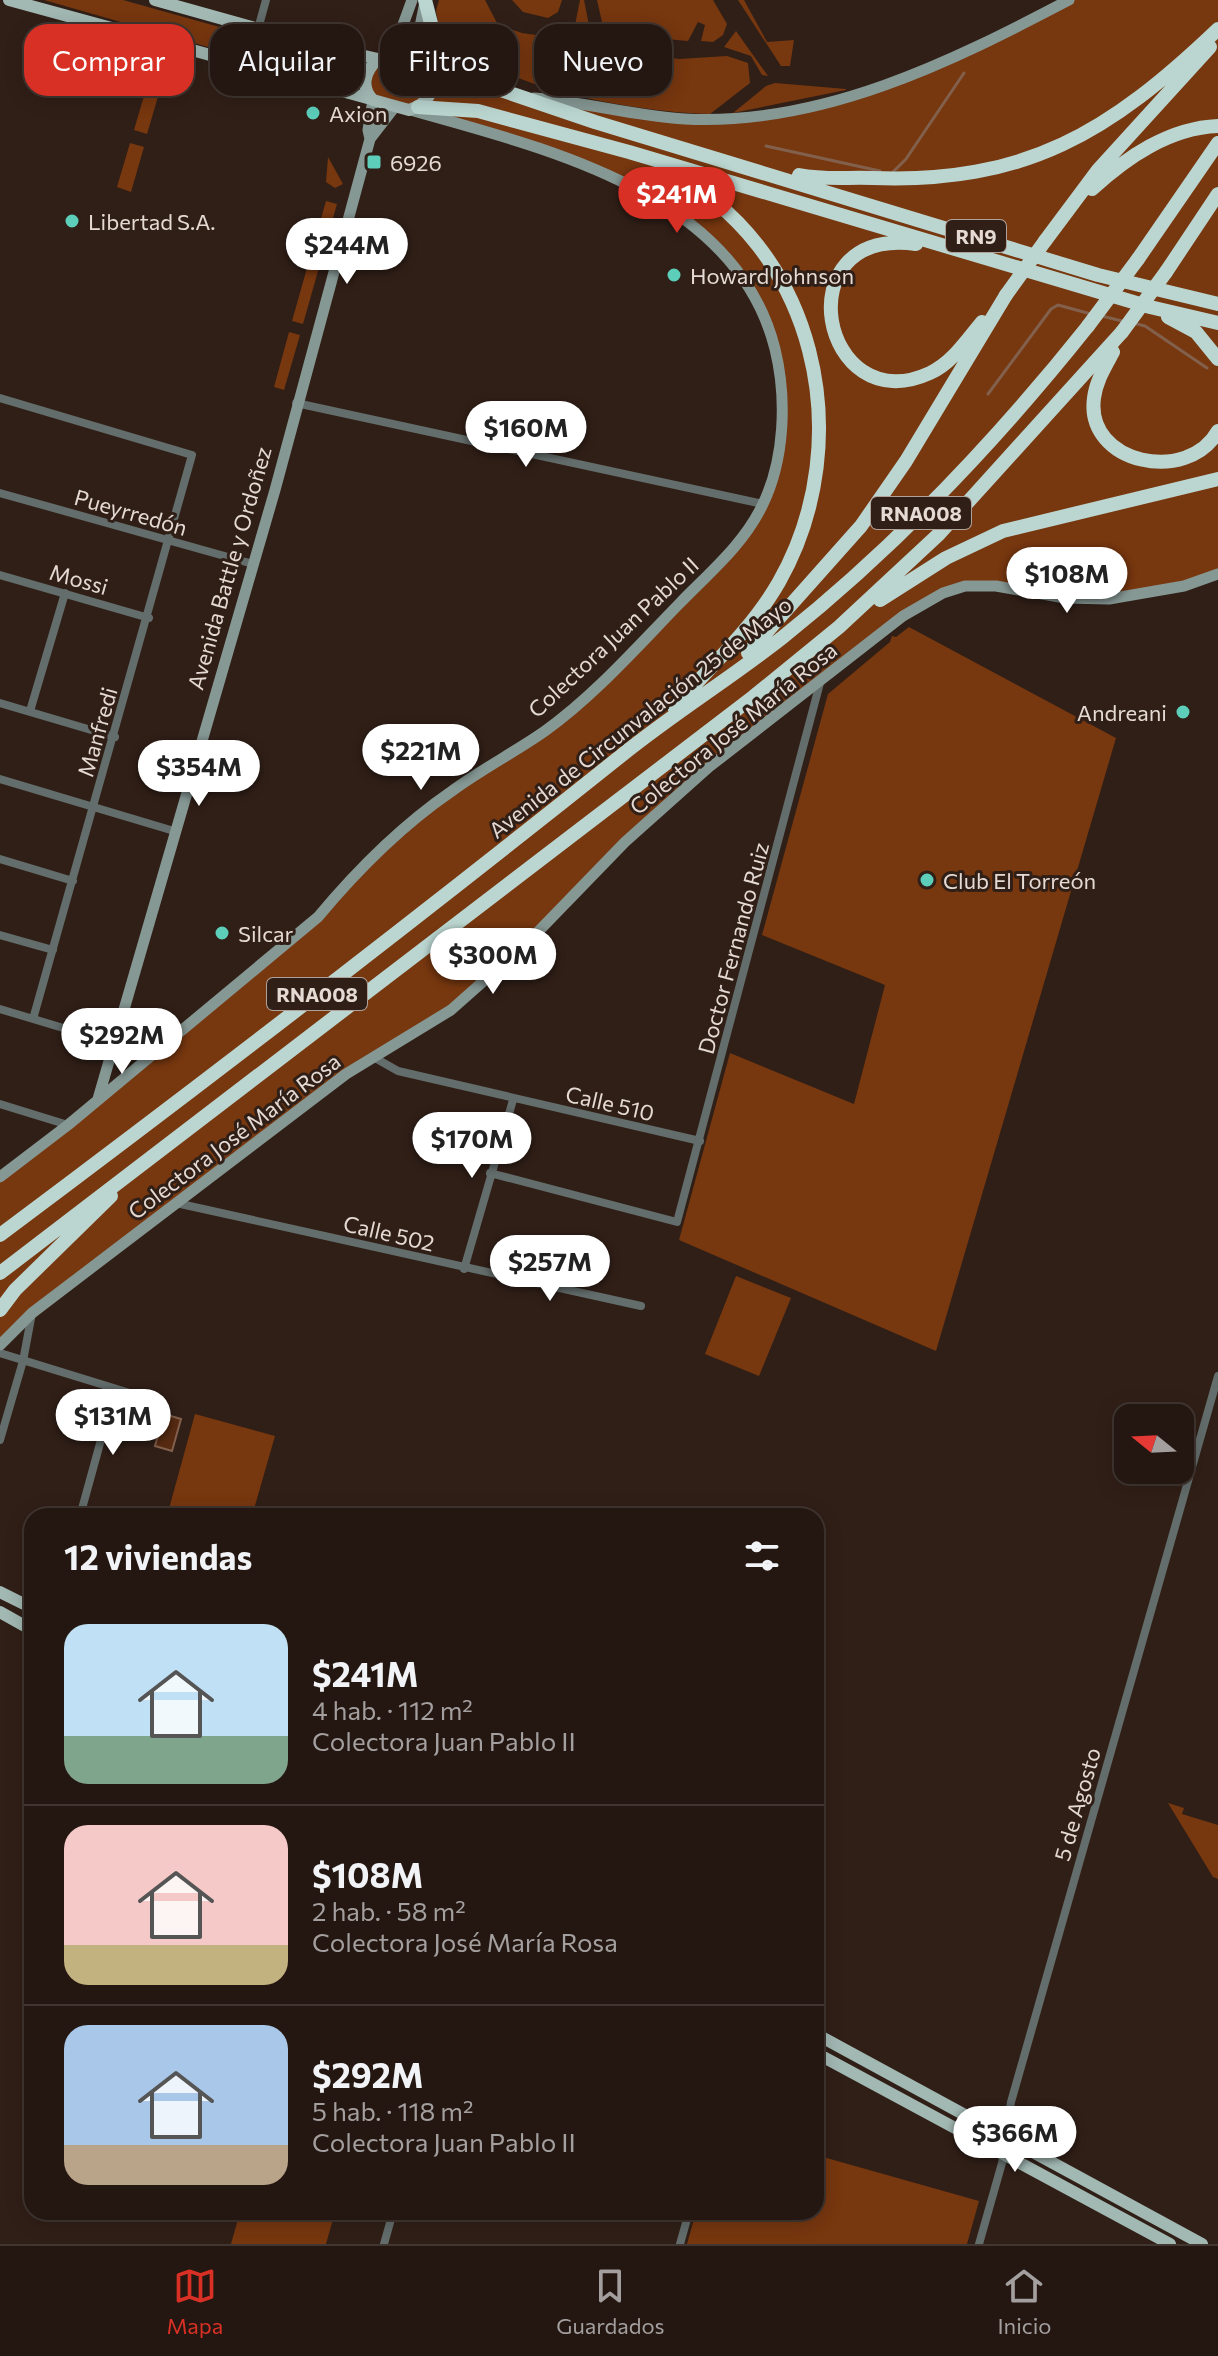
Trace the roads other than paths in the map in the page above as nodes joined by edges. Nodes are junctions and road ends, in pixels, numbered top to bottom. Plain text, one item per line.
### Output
1 (9, 0) edge
2 (155, 0) edge
3 (266, 0) edge
4 (412, 0) edge
5 (425, 0) edge
6 (1069, 0) edge
7 (240, 24) edge
8 (259, 24) edge
9 (403, 24) edge
10 (420, 24) edge
11 (431, 24) edge
12 (1218, 29) edge
13 (1218, 38) edge
14 (364, 56) edge
15 (378, 59) joint
16 (428, 96) edge
17 (518, 97) joint
18 (372, 100) junction
19 (394, 108) junction
20 (414, 108) junction
21 (1212, 127) edge
22 (370, 139) junction
23 (1218, 143) edge
24 (629, 152) junction
25 (736, 163) junction
26 (1218, 194) edge
27 (1218, 208) edge
28 (1188, 240) junction
29 (1045, 241) junction
30 (964, 250) junction
31 (1006, 295) junction
32 (1218, 304) edge
33 (1150, 307) junction
34 (1218, 323) edge
35 (1122, 332) junction
36 (1218, 359) edge
37 (0, 398) edge
38 (296, 403) junction
39 (1218, 431) edge
40 (1218, 479) edge
41 (0, 493) edge
42 (763, 504) junction
43 (170, 542) junction
44 (253, 564) junction
45 (1218, 574) edge
46 (0, 575) edge
47 (65, 593) junction
48 (149, 618) junction
49 (839, 627) junction
50 (729, 673) junction
51 (820, 683) junction
52 (0, 703) edge
53 (30, 711) junction
54 (653, 730) junction
55 (115, 737) junction
56 (0, 779) edge
57 (94, 807) junction
58 (174, 831) junction
59 (0, 859) edge
60 (73, 881) junction
61 (0, 935) edge
62 (53, 950) junction
63 (0, 1009) edge
64 (33, 1019) junction
65 (113, 1043) junction
66 (375, 1058) junction
67 (98, 1100) junction
68 (513, 1100) junction
69 (0, 1104) edge
70 (68, 1125) junction
71 (700, 1141) junction
72 (490, 1173) junction
73 (0, 1177) edge
74 (127, 1177) junction
75 (50, 1197) junction
76 (176, 1203) junction
77 (0, 1228) edge
78 (0, 1235) edge
79 (464, 1269) junction
80 (0, 1273) edge
81 (641, 1306) dead end
82 (0, 1310) edge
83 (32, 1313) junction
84 (0, 1345) edge
85 (0, 1353) edge
86 (23, 1361) junction
87 (1218, 1376) edge
88 (115, 1389) junction
89 (159, 1402) dead end
90 (0, 1440) edge
91 (82, 1508) edge
92 (0, 1592) edge
93 (24, 1604) edge
94 (0, 1612) edge
95 (24, 1626) edge
96 (824, 2038) edge
97 (824, 2057) edge
98 (1005, 2137) junction
99 (1004, 2154) junction
100 (391, 2220) edge
101 (687, 2220) edge
102 (384, 2244) edge
103 (680, 2244) edge
104 (979, 2244) edge
105 (1170, 2244) edge
106 (1202, 2244) edge

1 - 18 main road
2 - 7 main road
3 - 8 street
4 - 9 main road
5 - 10 main road
5 - 11 highway
6 - 17 main road
12 - 25 highway
13 - 29 highway
14 - 15 main road
15 - 18 main road
16 - 20 main road
17 - 25 highway, RN9
18 - 19 main road
18 - 22 main road, Avenida Battle y Ordoñez
19 - 20 main road
19 - 22 main road, Avenida Battle y Ordoñez
20 - 24 highway, RN9
20 - 42 main road, Colectora Juan Pablo II
21 - 29 highway
22 - 38 main road, Avenida Battle y Ordoñez
23 - 50 highway, Avenida de Circunvalación 25 de Mayo / RNA008, bridge
24 - 30 highway, RN9
24 - 54 highway
25 - 32 highway, RN9
26 - 28 highway, RNA008
27 - 28 highway
28 - 35 highway, RNA008, bridge
29 - 31 highway, bridge
30 - 31 highway
30 - 33 highway, RN9
31 - 50 highway
33 - 34 highway, RN9
33 - 36 highway
35 - 39 highway
35 - 49 highway, RNA008
37 - 43 street, Manfredi
38 - 42 street
38 - 44 main road, Avenida Battle y Ordoñez
40 - 49 highway
41 - 43 street, Pueyrredón
42 - 67 main road, Colectora Juan Pablo II
43 - 44 street, Pueyrredón
43 - 48 street, Manfredi
44 - 58 main road, Avenida Battle y Ordoñez
45 - 51 main road, Colectora José María Rosa
46 - 47 street, Mossi
47 - 48 street, Mossi
47 - 53 street
48 - 55 street, Manfredi
49 - 74 highway, RNA008
50 - 54 highway, Avenida de Circunvalación 25 de Mayo / RNA008
51 - 66 main road, Colectora José María Rosa
51 - 71 street, Doctor Fernando Ruiz
52 - 53 street
53 - 55 street
54 - 75 highway, Avenida de Circunvalación 25 de Mayo / RNA008
55 - 57 street, Manfredi
56 - 57 street
57 - 58 street
57 - 60 street, Manfredi
58 - 65 main road, Avenida Battle y Ordoñez
59 - 60 street
60 - 62 street, Manfredi
61 - 62 street
62 - 64 street, Manfredi
63 - 64 street
64 - 65 street
65 - 67 main road, Avenida Battle y Ordoñez
66 - 68 street, Calle 510
66 - 76 main road, Colectora José María Rosa
67 - 70 main road, Colectora Juan Pablo II
68 - 71 street, Calle 510
68 - 72 street
69 - 70 street
70 - 73 main road, Colectora Juan Pablo II
71 - 72 street, Doctor Fernando Ruiz
72 - 79 street
74 - 80 highway, RNA008
74 - 82 highway
75 - 77 highway
75 - 78 highway, Avenida de Circunvalación 25 de Mayo / RNA008
76 - 79 street, Calle 502
76 - 83 main road, Colectora José María Rosa
79 - 81 street, Calle 502
83 - 84 main road, Colectora José María Rosa
83 - 86 street
85 - 86 street
86 - 88 street
86 - 90 street
87 - 98 street, 5 de Agosto
88 - 89 street
88 - 91 street
92 - 93 main road
94 - 95 main road
96 - 98 main road
97 - 99 main road
98 - 99 street, 5 de Agosto
98 - 106 main road
99 - 104 street, 5 de Agosto
99 - 105 main road
100 - 102 street
101 - 103 street

